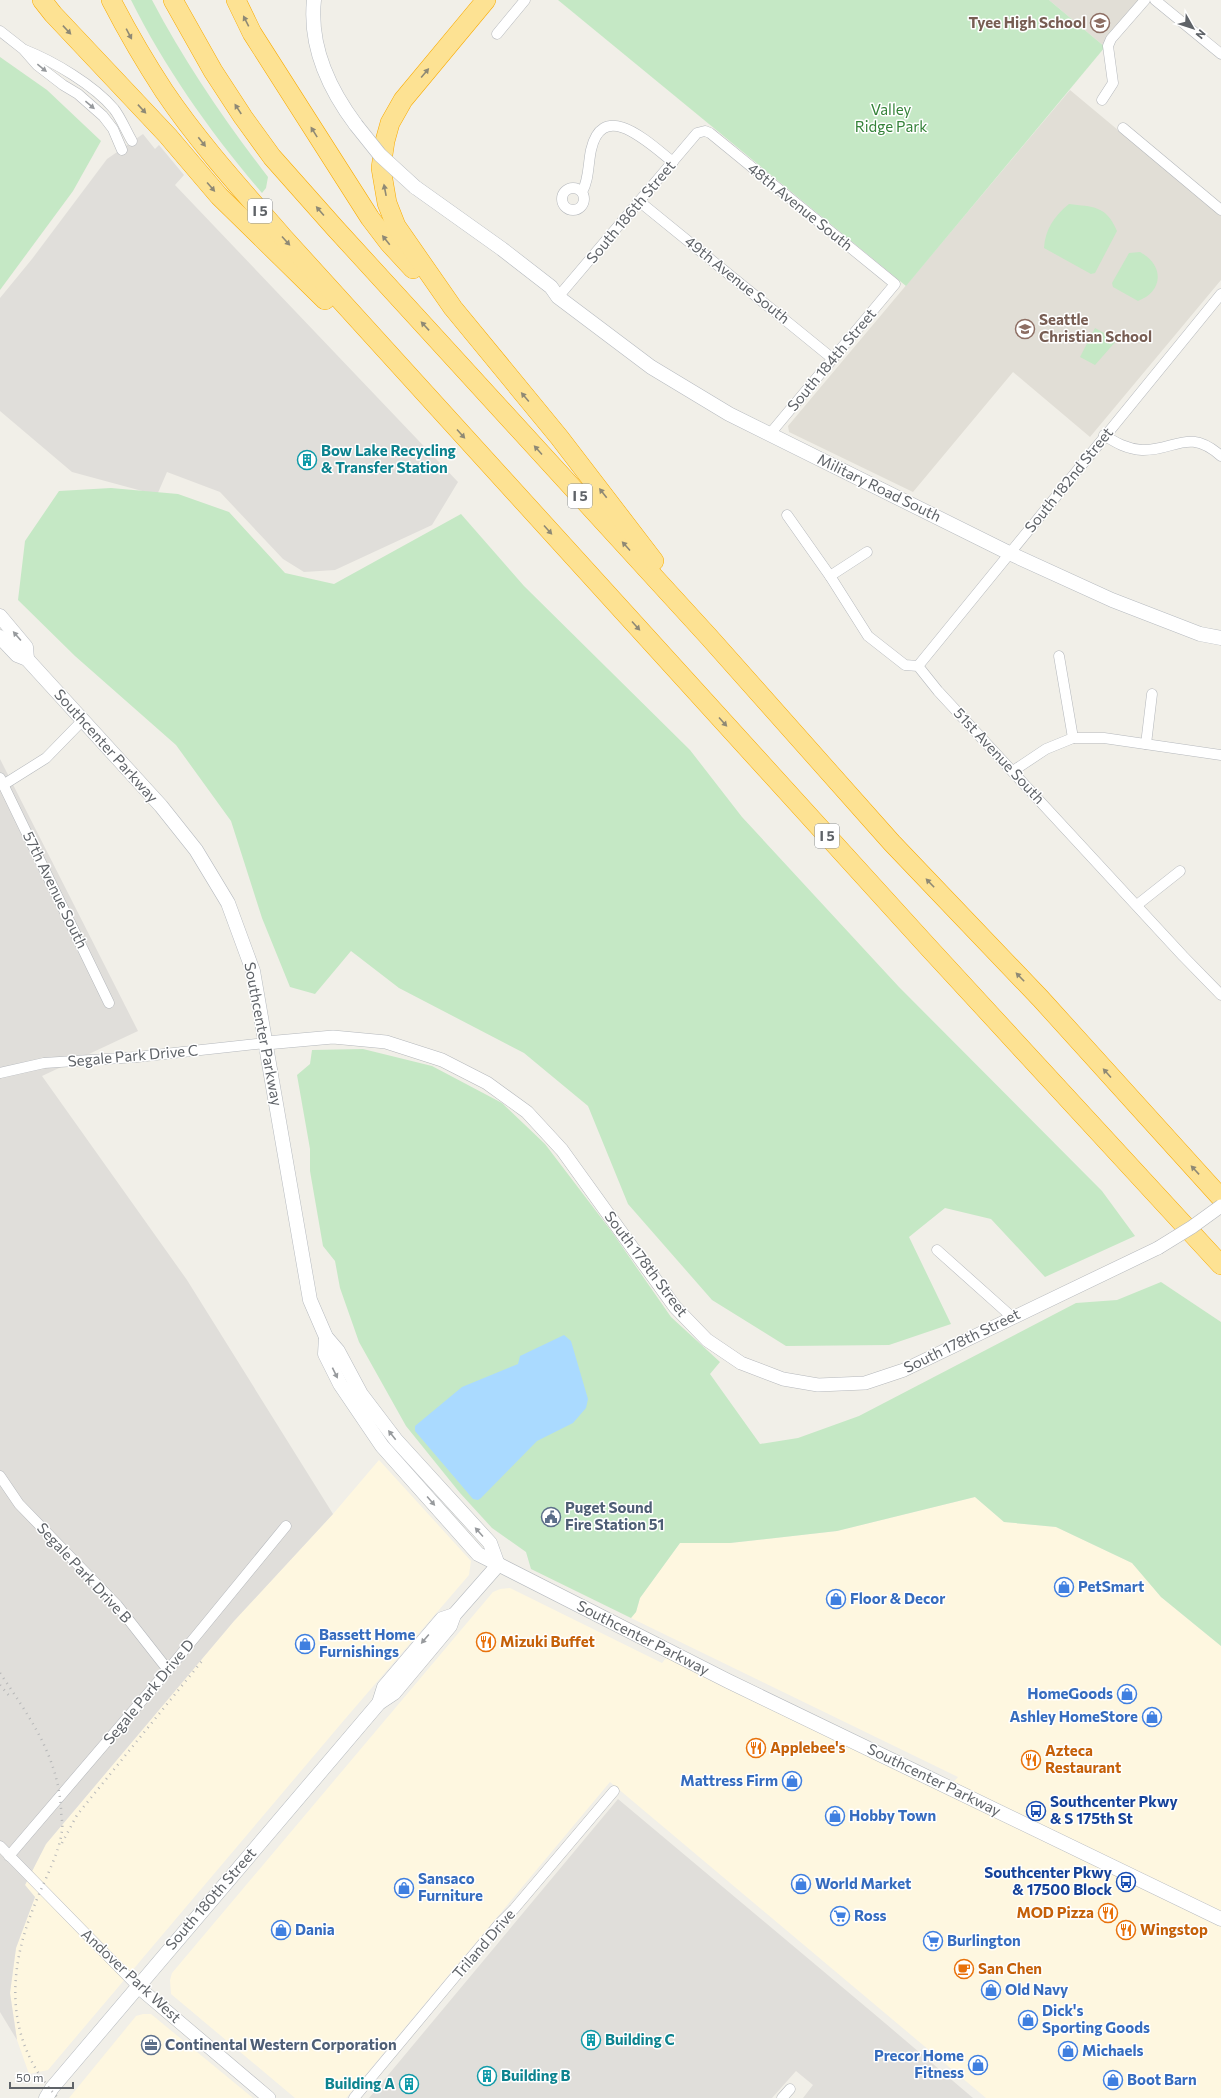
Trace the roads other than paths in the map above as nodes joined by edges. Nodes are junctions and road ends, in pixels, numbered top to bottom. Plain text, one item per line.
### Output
1 (42, 0) edge
2 (111, 0) edge
3 (173, 0) edge
4 (236, 0) edge
5 (314, 0) edge
6 (486, 0) edge
7 (525, 0) edge
8 (1145, 0) edge
9 (1155, 0) edge
10 (0, 31) edge
11 (497, 34) dead end
12 (23, 49) junction
13 (1221, 54) edge
14 (1102, 100) dead end
15 (1123, 128) dead end
16 (704, 131) joint
17 (132, 141) dead end
18 (122, 150) dead end
19 (673, 162) junction
20 (582, 192) dead end
21 (640, 202) junction
22 (1221, 210) edge
23 (895, 284) joint
24 (558, 297) junction
25 (1219, 300) edge
26 (453, 308) junction
27 (833, 359) junction
28 (434, 405) junction
29 (769, 435) junction
30 (1104, 435) junction
31 (1221, 456) edge
32 (787, 515) dead end
33 (867, 552) dead end
34 (1009, 553) junction
35 (830, 576) junction
36 (0, 616) edge
37 (0, 637) edge
38 (709, 637) junction
39 (1221, 638) edge
40 (1059, 656) dead end
41 (27, 659) junction
42 (918, 666) junction
43 (1152, 694) dead end
44 (83, 720) junction
45 (1073, 738) junction
46 (1146, 744) junction
47 (1221, 755) edge
48 (1013, 771) junction
49 (2, 782) edge
50 (1180, 872) dead end
51 (1137, 905) junction
52 (1221, 994) edge
53 (109, 1003) dead end
54 (266, 1043) junction
55 (0, 1073) edge
56 (1221, 1198) edge
57 (1221, 1206) edge
58 (938, 1250) dead end
59 (1221, 1265) edge
60 (1012, 1317) junction
61 (0, 1476) edge
62 (286, 1526) dead end
63 (498, 1565) junction
64 (168, 1670) junction
65 (614, 1791) dead end
66 (0, 1846) edge
67 (9, 1856) junction
68 (1221, 1919) edge
69 (137, 1986) junction
70 (790, 2089) dead end
71 (46, 2098) edge
72 (269, 2098) edge
73 (354, 2098) edge
74 (782, 2098) edge

1 -> 28 highway
2 -> 28 highway, I 5
38 -> 3 highway, I 5
26 -> 4 highway
5 - 24 main road, Military Road South, bridge
26 -> 6 highway
7 - 11 street
8 - 14 street
9 - 13 street
10 - 12 street
12 - 17 street
12 -> 18 street
15 - 22 street
16 - 19 street, South 186th Street
16 - 23 street, 48th Avenue South
19 - 20 street
19 - 21 street, South 186th Street
21 - 24 street, South 186th Street
21 - 27 street, 49th Avenue South
23 - 27 street, South 184th Street
24 - 29 main road, Military Road South
25 - 30 street, South 182nd Street
38 -> 26 highway
27 - 29 street, South 184th Street
28 -> 59 highway, I 5
29 - 34 main road, Military Road South
30 - 31 street
30 - 34 street, South 182nd Street
32 - 35 street
33 - 35 street
34 - 39 main road, Military Road South
34 - 42 street, South 182nd Street
35 - 42 street
41 -> 36 main road, Southcenter Parkway
37 - 41 main road, Southcenter Parkway
56 -> 38 highway, I 5
40 - 45 street
41 - 44 main road, Southcenter Parkway
42 - 48 street, 51st Avenue South
43 - 46 street
44 - 49 street
44 - 54 main road, Southcenter Parkway
45 - 46 street
45 - 48 street
46 - 47 street
48 - 51 street, 51st Avenue South
49 - 53 street, 57th Avenue South
50 - 51 street
51 - 52 street, 51st Avenue South
54 - 55 street, Segale Park Drive C
54 - 60 street, South 178th Street
54 - 63 main road, Southcenter Parkway
57 - 60 street, South 178th Street, bridge
58 - 60 street
61 - 64 street, Segale Park Drive B
62 - 64 street, Segale Park Drive D
63 - 68 main road, Southcenter Parkway
63 - 69 main road, South 180th Street
64 - 67 street, Segale Park Drive D
65 - 73 street, Triland Drive
66 - 67 street, Andover Park West
67 - 69 street, Andover Park West
69 - 71 main road, South 180th Street
69 - 72 street, Andover Park West
70 - 74 street

